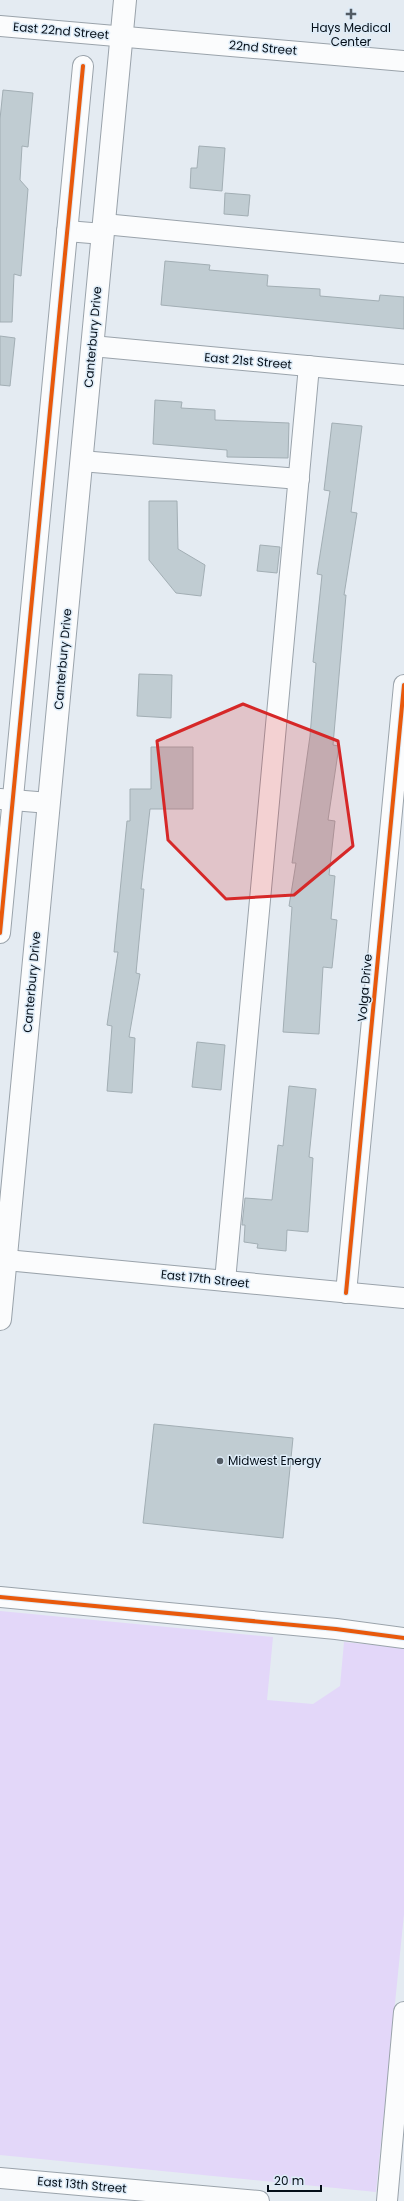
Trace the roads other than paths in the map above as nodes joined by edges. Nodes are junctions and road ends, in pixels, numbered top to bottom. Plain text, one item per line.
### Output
1 (125, 0) edge
2 (0, 26) edge
3 (122, 36) junction
4 (404, 61) edge
5 (82, 66) dead end
6 (103, 229) junction
7 (67, 231) junction
8 (404, 253) edge
9 (92, 346) junction
10 (310, 366) junction
11 (404, 375) edge
12 (81, 461) junction
13 (299, 479) junction
14 (404, 684) edge
15 (6, 799) edge
16 (49, 803) junction
17 (0, 933) edge
18 (6, 1260) junction
19 (225, 1281) junction
20 (346, 1293) junction
21 (404, 1298) edge
22 (0, 1319) edge
23 (0, 1597) edge
24 (404, 1638) edge
25 (404, 2012) edge
26 (0, 2178) edge
27 (260, 2201) edge
28 (387, 2201) edge

1 - 3 main road, Canterbury Drive
2 - 3 street, East 22nd Street
3 - 4 street, 22nd Street
3 - 6 main road, Canterbury Drive
5 - 7 street
6 - 7 street
6 - 8 street
6 - 9 main road, Canterbury Drive
7 - 15 street
9 - 10 street, East 21st Street
9 - 12 main road, Canterbury Drive
10 - 11 street, East 21st Street
10 - 13 street
12 - 13 street
12 - 16 main road, Canterbury Drive
13 - 19 street
14 - 20 street, Volga Drive
15 - 16 street
15 - 17 street
16 - 18 main road, Canterbury Drive
18 - 19 street, East 17th Street
18 - 22 main road, Canterbury Drive
19 - 20 street, East 17th Street
20 - 21 street, East 17th Street
23 - 24 street
25 - 28 street
26 - 27 street, East 13th Street

